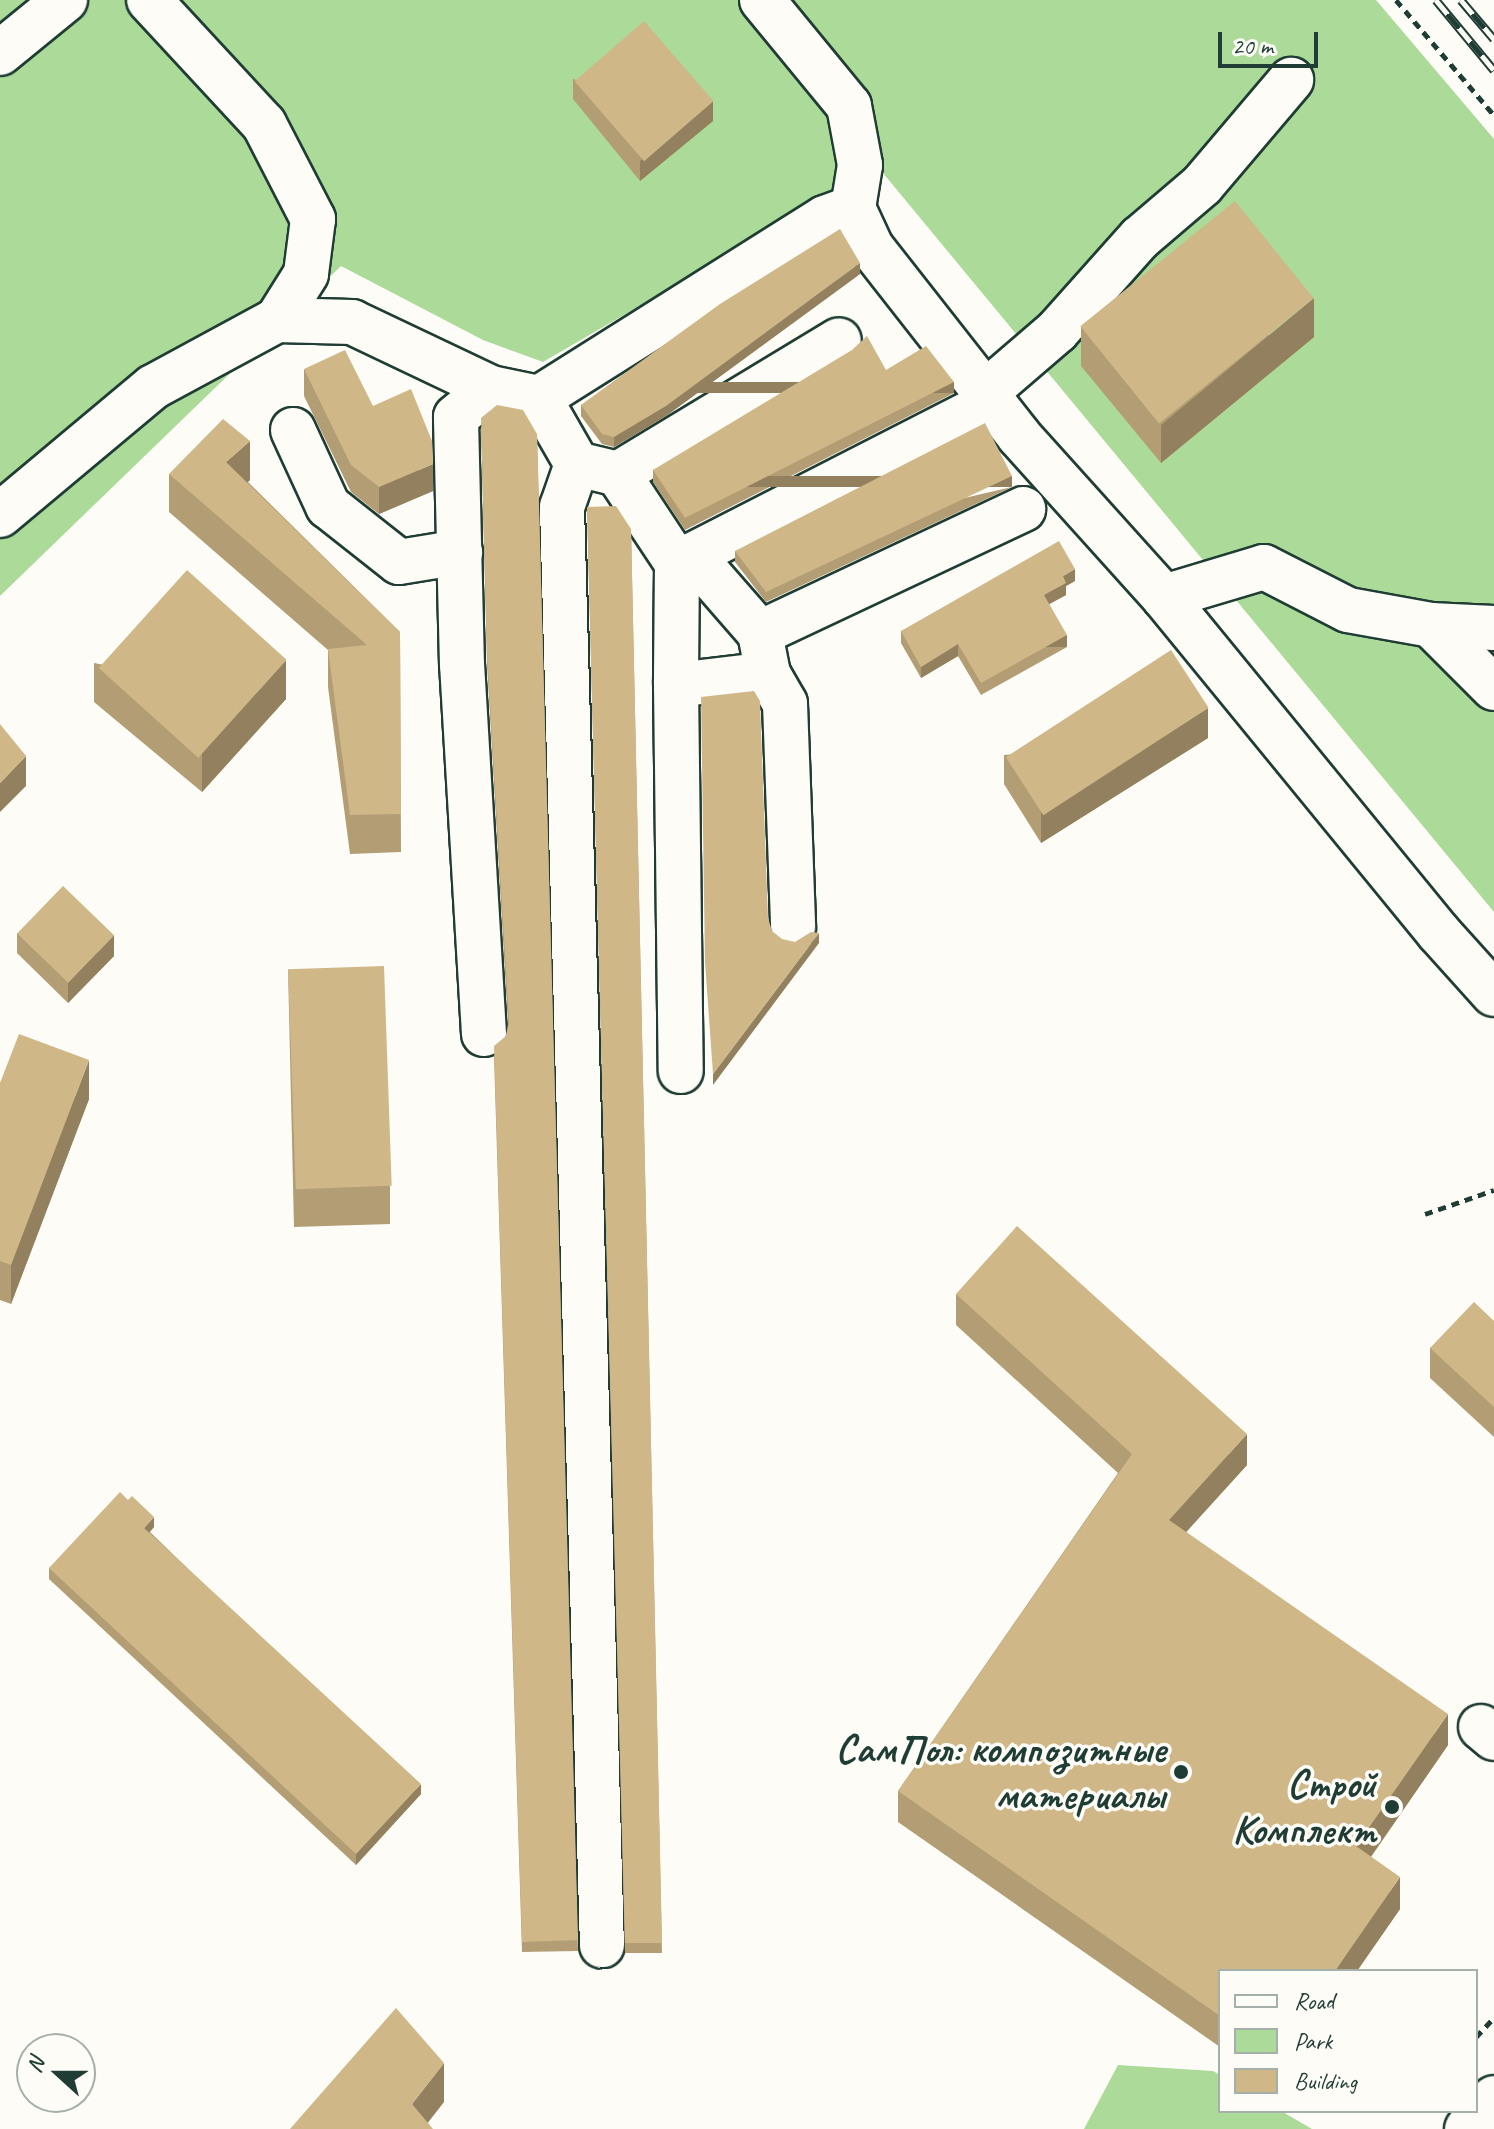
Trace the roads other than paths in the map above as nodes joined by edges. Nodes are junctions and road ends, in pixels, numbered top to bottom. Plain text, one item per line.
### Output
1 (65, 0) edge
2 (149, 0) edge
3 (762, 0) edge
4 (0, 53) edge
5 (1291, 80) dead end
6 (853, 208) junction
7 (277, 320) junction
8 (839, 340) dead end
9 (491, 388) junction
10 (539, 398) junction
11 (989, 398) junction
12 (293, 430) dead end
13 (597, 469) junction
14 (1023, 509) dead end
15 (0, 515) edge
16 (460, 552) junction
17 (685, 559) junction
18 (1164, 597) junction
19 (1431, 625) junction
20 (1494, 628) edge
21 (764, 653) junction
22 (676, 685) junction
23 (1494, 688) edge
24 (793, 927) dead end
25 (1494, 994) edge
26 (484, 1034) dead end
27 (681, 1071) dead end
28 (602, 1945) dead end
29 (1494, 2098) edge
30 (1467, 2129) edge

1 - 4 street
2 - 7 street
3 - 6 street
5 - 11 street
6 - 10 street
6 - 11 street
7 - 9 street
7 - 15 street
8 - 13 street
9 - 10 street
9 - 16 street
10 - 13 street
11 - 17 street
11 - 18 street
12 - 16 street
13 - 17 street
13 - 28 street
14 - 21 street
16 - 26 street
17 - 21 street
17 - 22 street
18 - 19 street
18 - 25 street
19 - 20 street
19 - 23 street
21 - 22 street
21 - 24 street
22 - 27 street
29 - 30 street

